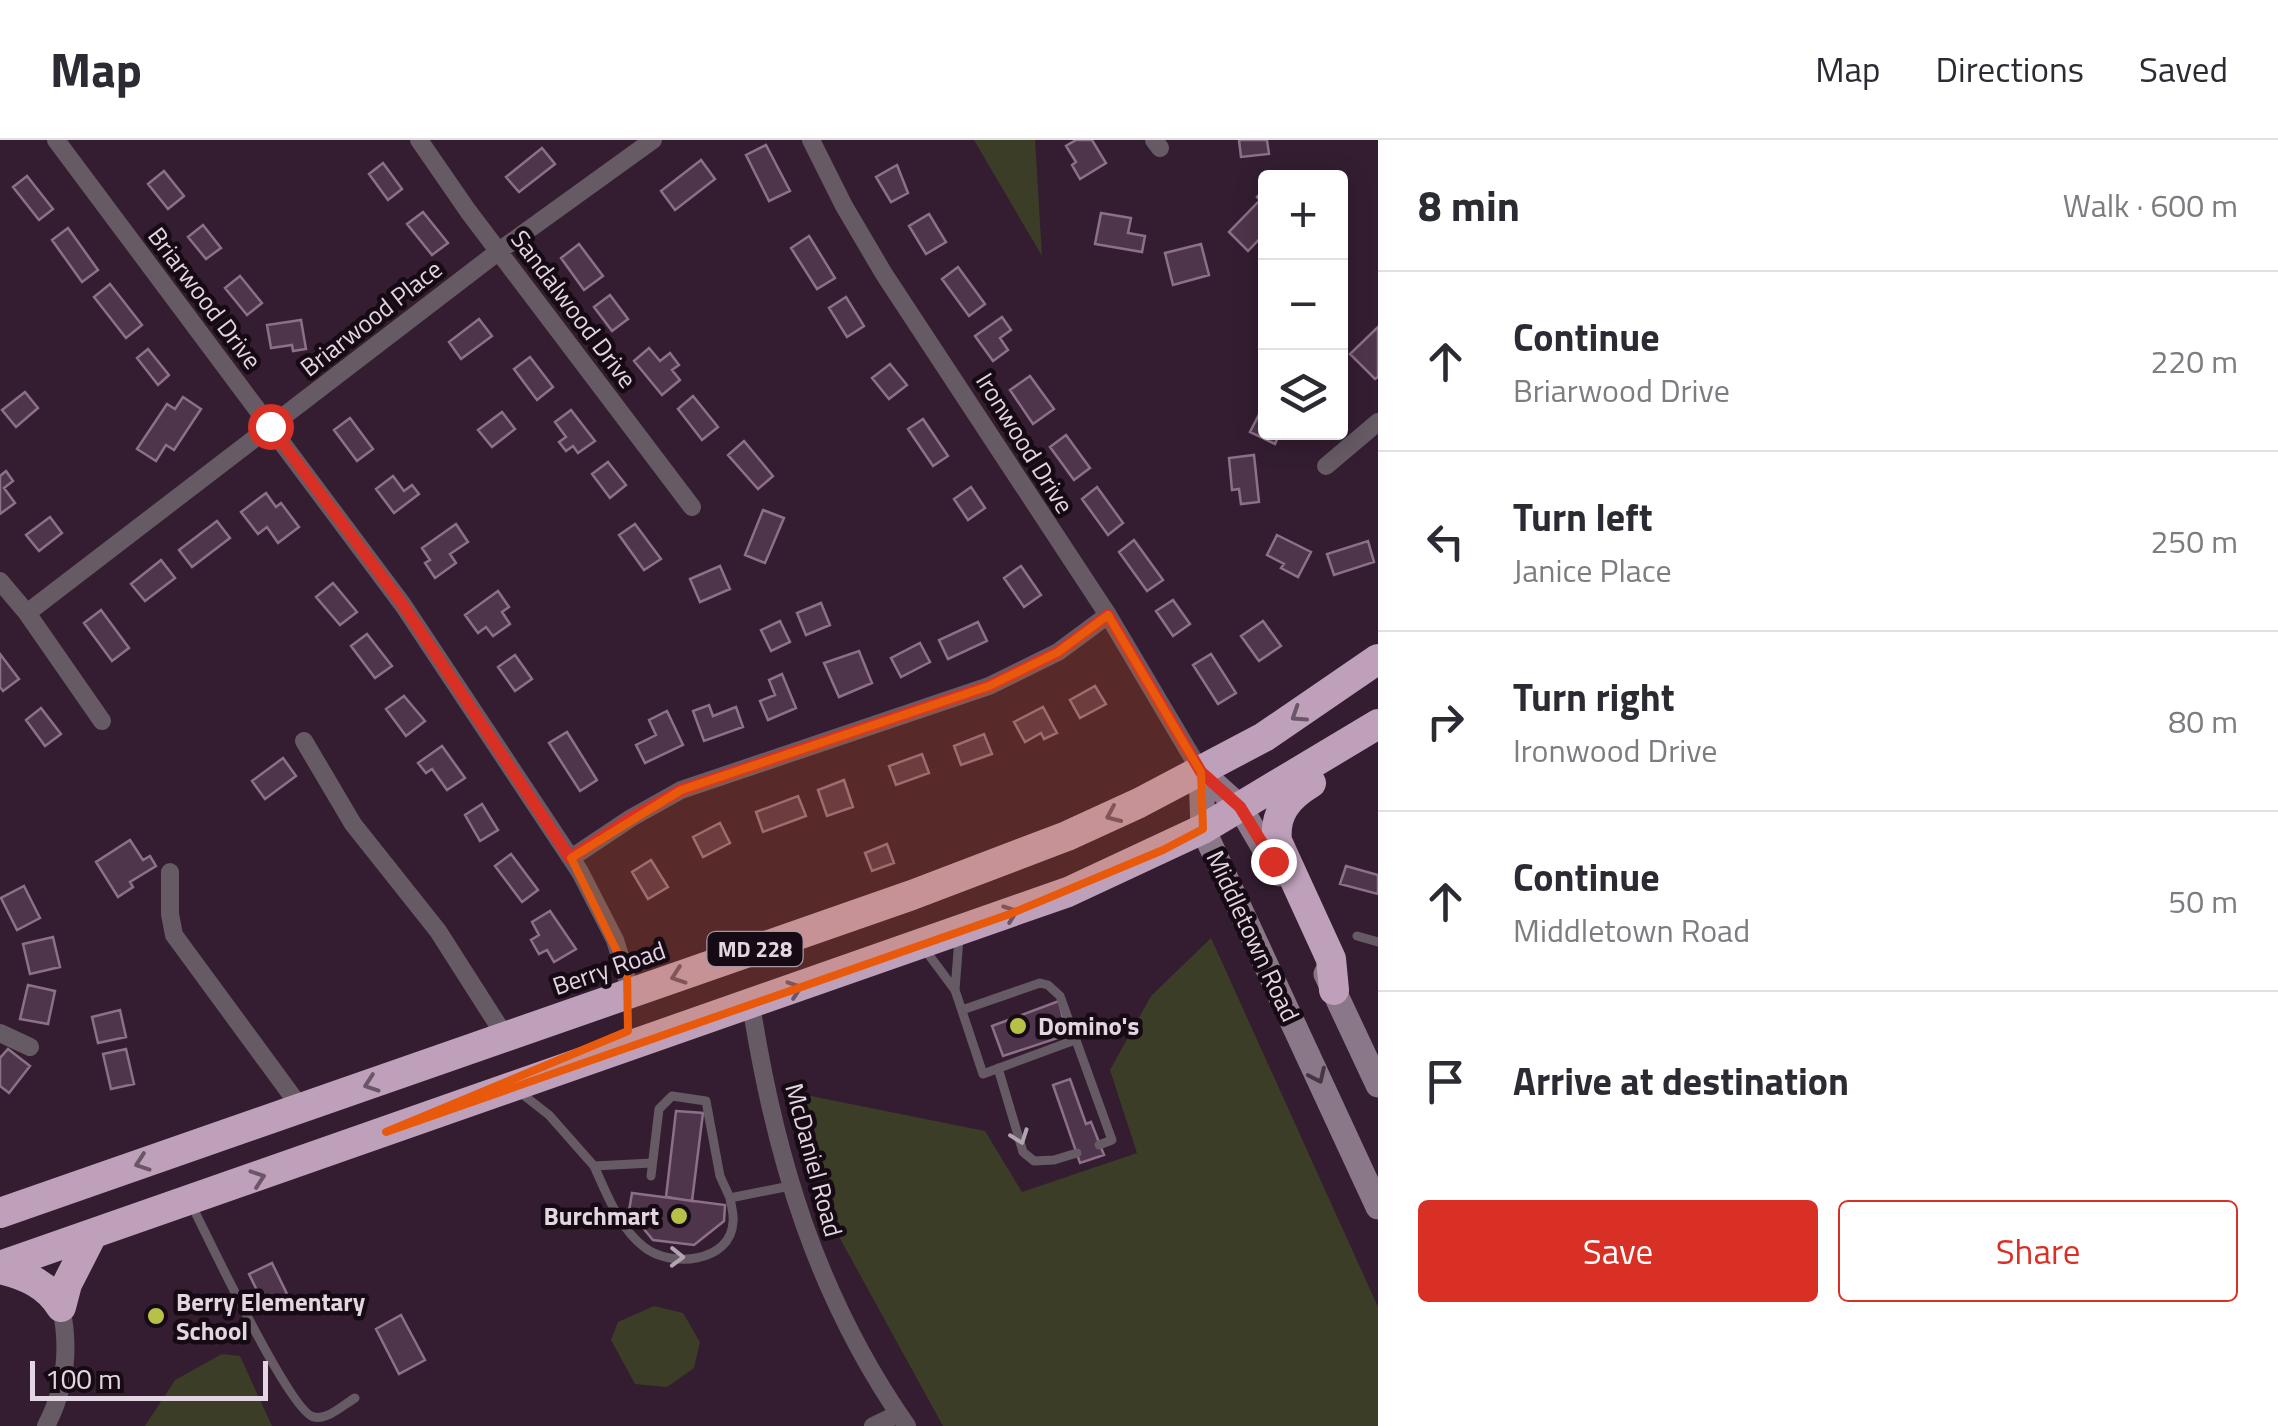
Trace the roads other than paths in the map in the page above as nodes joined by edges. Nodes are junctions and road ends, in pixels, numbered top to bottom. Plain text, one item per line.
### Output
1 (56, 140) edge
2 (419, 140) edge
3 (653, 140) edge
4 (811, 140) edge
5 (499, 252) junction
6 (1378, 422) edge
7 (270, 426) junction
8 (1326, 466) dead end
9 (692, 507) dead end
10 (0, 581) edge
11 (27, 613) junction
12 (1108, 615) junction
13 (1378, 659) edge
14 (102, 721) dead end
15 (1378, 724) edge
16 (304, 741) dead end
17 (1201, 772) junction
18 (1240, 807) junction
19 (1203, 829) junction
20 (570, 858) junction
21 (170, 872) dead end
22 (960, 932) junction
23 (1356, 936) dead end
24 (1378, 942) edge
25 (922, 945) junction
26 (955, 990) junction
27 (1334, 990) junction
28 (631, 992) junction
29 (751, 1004) junction
30 (962, 1010) junction
31 (0, 1033) edge
32 (505, 1036) junction
33 (1075, 1040) junction
34 (30, 1047) dead end
35 (998, 1068) junction
36 (1378, 1085) edge
37 (514, 1088) junction
38 (301, 1108) junction
39 (386, 1132) junction
40 (1100, 1144) dead end
41 (1077, 1152) dead end
42 (652, 1163) junction
43 (594, 1166) junction
44 (651, 1176) dead end
45 (790, 1186) junction
46 (730, 1198) junction
47 (190, 1202) junction
48 (1378, 1207) edge
49 (0, 1213) edge
50 (92, 1235) junction
51 (0, 1268) edge
52 (61, 1308) junction
53 (355, 1398) dead end
54 (902, 1420) edge
55 (46, 1426) edge
56 (873, 1426) edge

1 - 7 street, Briarwood Drive
2 - 5 street, Sandalwood Drive
3 - 5 street, Briarwood Place
4 - 12 street, Ironwood Drive
5 - 7 street, Briarwood Place
5 - 9 street, Sandalwood Drive
6 - 8 street
7 - 11 street, Briarwood Place
7 - 20 street, Briarwood Drive
10 - 11 street
11 - 14 street
12 - 17 street, Ironwood Drive
12 - 20 street
13 -> 17 highway, Berry Road / MD 228
15 - 18 highway, MD 228
15 - 27 highway
16 - 32 street
17 - 18 main road, Middletown Road
17 - 19 main road, Middletown Road
17 -> 28 highway, Berry Road / MD 228
18 - 19 highway, MD 228
18 - 27 main road, Middletown Road
22 -> 19 highway, MD 228
19 -> 48 main road, Middletown Road
20 - 28 street, Briarwood Drive
21 - 38 street
22 - 25 highway, MD 228
22 - 26 lane
23 - 24 lane
25 - 26 lane
29 -> 25 highway, MD 228
26 - 30 lane
27 - 36 main road, Middletown Road
28 - 32 highway, Berry Road / MD 228
28 - 39 highway
29 - 37 highway, MD 228
29 - 45 street, McDaniel Road
30 - 33 lane
30 - 35 lane
31 - 34 street
32 -> 38 highway, Berry Road / MD 228
33 - 35 lane
33 - 40 lane
35 -> 41 lane
37 - 39 highway, MD 228
37 - 43 lane
38 -> 49 highway, Berry Road / MD 228
47 -> 39 highway, MD 228
42 - 43 lane
42 - 44 lane
42 - 46 lane
43 -> 46 lane
45 - 46 lane
45 - 54 street, McDaniel Road
47 - 50 highway, MD 228
47 - 53 lane
50 - 51 highway, MD 228
50 - 52 highway
51 - 52 highway
52 - 55 street
54 - 56 street

